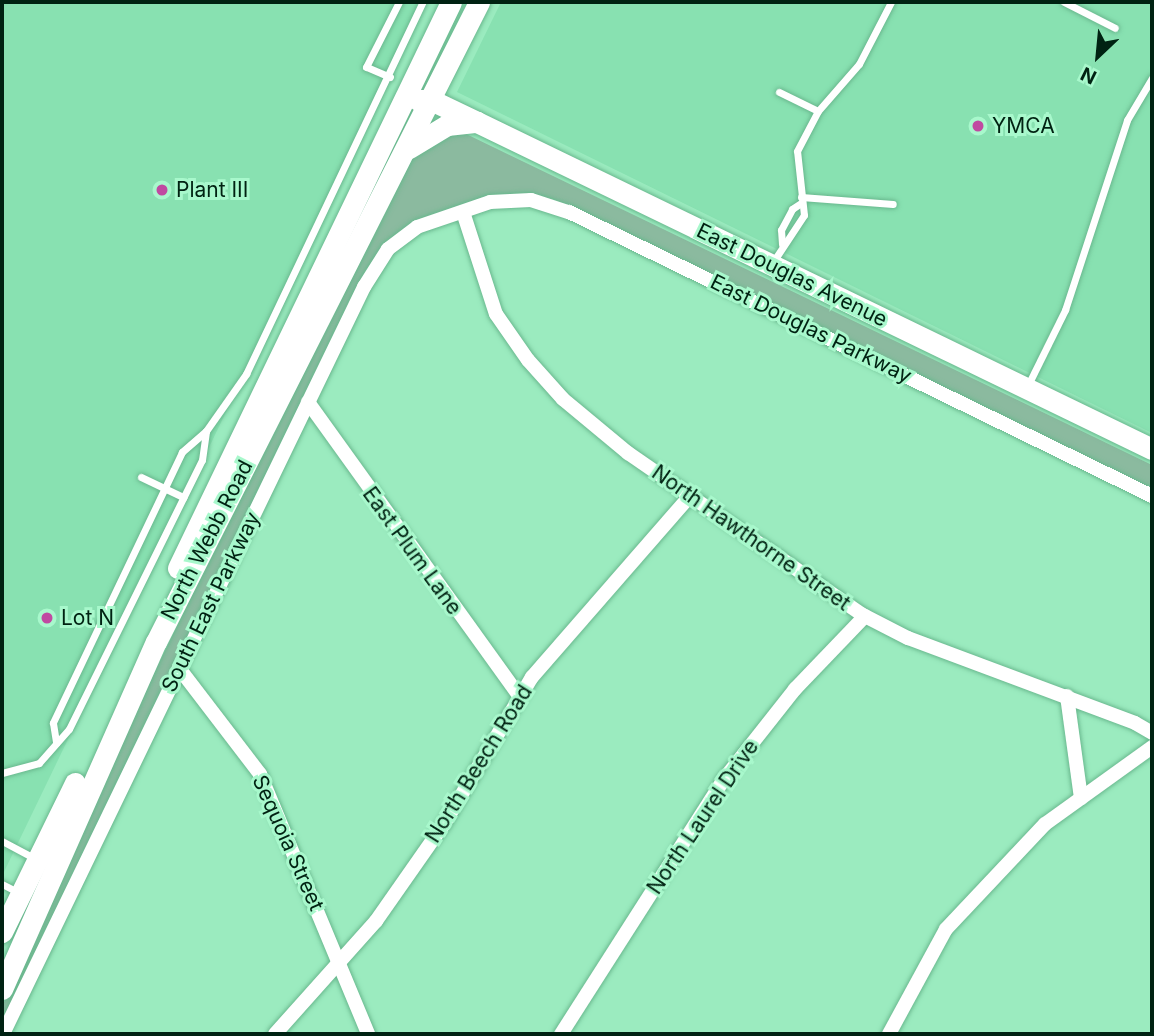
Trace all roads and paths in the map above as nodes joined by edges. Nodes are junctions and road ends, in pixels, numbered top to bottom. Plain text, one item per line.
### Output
1 (398, 2) edge
2 (423, 2) edge
3 (451, 2) edge
4 (479, 2) edge
5 (891, 2) edge
6 (1064, 2) edge
7 (1115, 27) dead end
8 (425, 55) junction
9 (390, 77) junction
10 (1152, 78) edge
11 (779, 92) dead end
12 (431, 100) junction
13 (398, 111) junction
14 (818, 111) junction
15 (477, 122) junction
16 (404, 152) junction
17 (801, 200) junction
18 (893, 204) dead end
19 (463, 212) junction
20 (782, 244) junction
21 (772, 265) junction
22 (1027, 388) junction
23 (308, 402) junction
24 (206, 431) junction
25 (1152, 449) edge
26 (141, 477) dead end
27 (164, 489) junction
28 (1152, 496) edge
29 (183, 497) junction
30 (689, 497) junction
31 (107, 609) junction
32 (124, 616) junction
33 (865, 616) junction
34 (179, 668) junction
35 (1067, 696) junction
36 (520, 697) junction
37 (1152, 733) edge
38 (57, 743) junction
39 (1152, 747) edge
40 (2, 773) edge
41 (1080, 798) junction
42 (2, 841) edge
43 (45, 863) junction
44 (20, 893) edge
45 (2, 932) edge
46 (340, 964) junction
47 (2, 989) edge
48 (3, 1034) edge
49 (275, 1034) edge
50 (368, 1034) edge
51 (561, 1034) edge
52 (889, 1034) edge

1 - 9 lane
2 - 9 lane
3 - 8 main road, North Webb Road
4 - 12 main road, North Webb Road
5 - 14 lane
6 - 7 lane
8 - 12 main road
8 - 13 main road, North Webb Road
9 - 24 lane
10 - 22 lane
11 - 14 lane
12 - 13 main road
12 - 15 main road, East Douglas Avenue
12 - 16 main road, North Webb Road
13 - 43 main road, North Webb Road
14 - 17 lane
15 - 16 main road
15 - 21 main road, East Douglas Avenue
16 - 43 main road, North Webb Road
17 - 18 lane
17 - 20 lane
17 - 20 lane
19 - 23 street, South East Parkway
19 - 28 street, East Douglas Parkway
19 - 30 street, North Hawthorne Street
20 - 21 lane
21 - 22 main road, East Douglas Avenue
22 - 25 main road, East Douglas Avenue
23 - 34 street, South East Parkway
23 - 36 street, East Plum Lane
24 - 27 lane
24 - 29 lane
26 - 27 lane
27 - 29 lane
27 - 31 lane
29 - 32 lane
30 - 33 street, North Hawthorne Street
30 - 36 street, North Beech Road
31 - 32 lane
31 - 38 lane
32 - 38 lane
33 - 35 street, North Hawthorne Street
33 - 51 street, North Laurel Drive
34 - 46 street, Sequoia Street
34 - 48 street, South East Parkway
35 - 37 street, North Hawthorne Street
35 - 41 street
36 - 46 street, North Beech Road
38 - 40 lane
39 - 41 street
41 - 52 street
42 - 43 lane
43 - 44 main road, North Webb Road
44 - 45 main road, North Webb Road
44 - 47 main road, North Webb Road
46 - 49 street, North Beech Road
46 - 50 street, Sequoia Street

